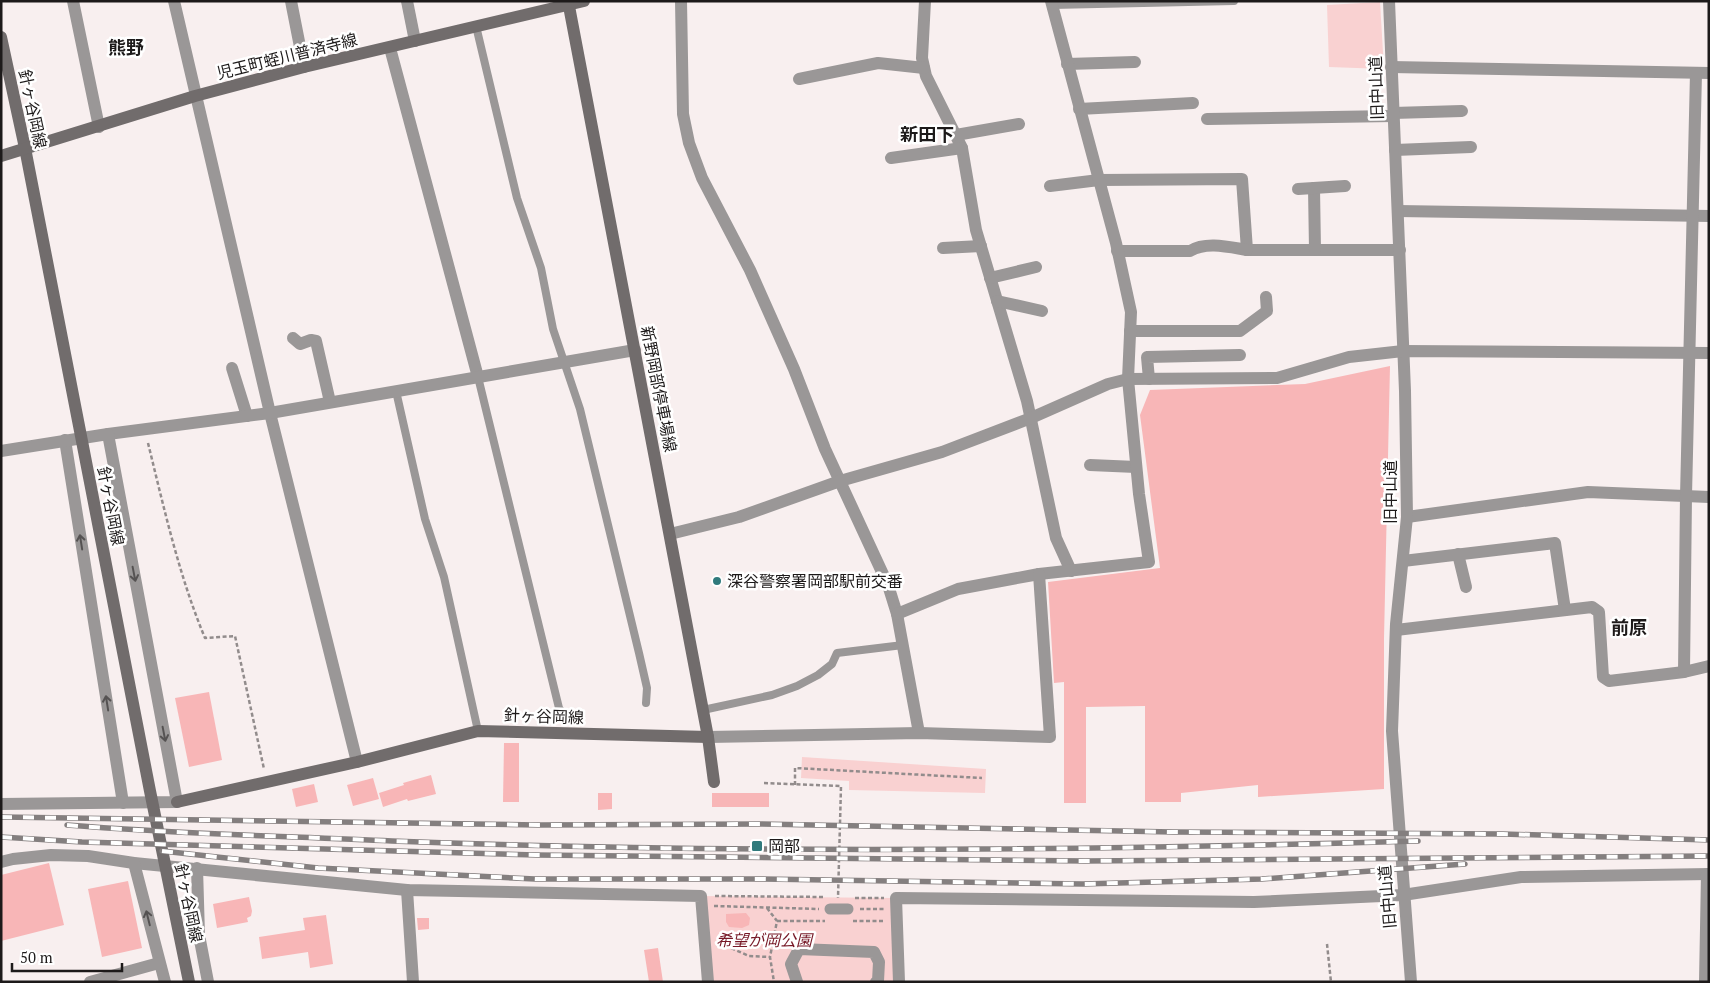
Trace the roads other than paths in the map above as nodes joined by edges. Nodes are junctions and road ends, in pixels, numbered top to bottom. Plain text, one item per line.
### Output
1 (73, 1) edge
2 (174, 1) edge
3 (291, 1) edge
4 (407, 1) edge
5 (584, 1) edge
6 (681, 1) edge
7 (925, 1) edge
8 (1234, 1) edge
9 (1389, 1) edge
10 (1200, 2) edge
11 (569, 3) edge
12 (1051, 3) edge
13 (476, 26) junction
14 (1, 37) edge
15 (415, 41) junction
16 (390, 48) junction
17 (1135, 62) dead end
18 (1068, 64) junction
19 (304, 67) junction
20 (1391, 67) junction
21 (924, 68) junction
22 (1702, 73) edge
23 (798, 78) dead end
24 (195, 96) junction
25 (1193, 103) dead end
26 (1080, 109) junction
27 (1462, 111) dead end
28 (1393, 115) junction
29 (1207, 119) dead end
30 (1019, 124) dead end
31 (99, 127) junction
32 (956, 135) junction
33 (1471, 147) dead end
34 (25, 148) junction
35 (962, 148) junction
36 (1395, 150) junction
37 (1, 156) edge
38 (891, 158) dead end
39 (1098, 180) junction
40 (1050, 186) dead end
41 (1345, 186) dead end
42 (1298, 188) dead end
43 (1314, 188) junction
44 (1398, 211) junction
45 (1692, 216) junction
46 (1709, 216) edge
47 (981, 246) junction
48 (943, 248) dead end
49 (1247, 250) junction
50 (1315, 250) junction
51 (1400, 250) junction
52 (1117, 251) junction
53 (1036, 266) dead end
54 (990, 278) junction
55 (1266, 297) dead end
56 (997, 300) junction
57 (1042, 311) dead end
58 (1130, 331) junction
59 (293, 338) dead end
60 (635, 350) junction
61 (1403, 351) junction
62 (1689, 353) junction
63 (1709, 353) edge
64 (1240, 355) dead end
65 (564, 362) junction
66 (232, 368) dead end
67 (478, 377) junction
68 (1148, 379) junction
69 (1128, 380) junction
70 (396, 391) junction
71 (330, 402) junction
72 (270, 413) junction
73 (247, 416) junction
74 (1031, 418) junction
75 (108, 434) junction
76 (80, 438) junction
77 (65, 440) junction
78 (1, 451) edge
79 (1090, 465) dead end
80 (1136, 467) junction
81 (840, 481) junction
82 (1686, 496) junction
83 (1709, 496) edge
84 (1407, 517) junction
85 (670, 534) junction
86 (1458, 554) junction
87 (1403, 561) junction
88 (1071, 571) junction
89 (1039, 574) junction
90 (1466, 588) dead end
91 (1565, 610) junction
92 (897, 614) junction
93 (1396, 630) junction
94 (903, 645) junction
95 (1709, 666) edge
96 (1684, 672) junction
97 (646, 703) dead end
98 (703, 710) junction
99 (566, 718) dead end
100 (478, 731) junction
101 (919, 733) junction
102 (708, 737) junction
103 (357, 762) junction
104 (714, 782) dead end
105 (177, 802) junction
106 (123, 803) junction
107 (1, 804) edge
108 (1, 862) edge
109 (134, 863) junction
110 (197, 868) junction
111 (1708, 874) edge
112 (407, 890) junction
113 (1403, 895) junction
114 (159, 963) junction
115 (90, 982) edge
116 (164, 982) edge
117 (188, 982) edge
118 (208, 982) edge
119 (413, 982) edge
120 (708, 982) edge
121 (797, 982) edge
122 (876, 982) edge
123 (899, 982) edge
124 (1411, 982) edge
125 (1705, 982) edge

1 - 31 street
2 - 24 street
3 - 19 street
4 - 15 street
5 - 11 main road, 児玉町蛭川普済寺線
6 - 81 street
7 - 21 street
8 - 10 lane
9 - 20 street, 旧中山道
10 - 12 lane
11 - 13 main road, 児玉町蛭川普済寺線
11 - 60 main road, 新野岡部停車場線
12 - 18 street
13 - 15 main road, 児玉町蛭川普済寺線
13 - 65 lane
14 - 34 main road, 針ヶ谷岡線
15 - 16 main road, 児玉町蛭川普済寺線
16 - 19 main road, 児玉町蛭川普済寺線
16 - 67 street
17 - 18 street
18 - 26 street
19 - 24 main road, 児玉町蛭川普済寺線
20 - 22 street
20 - 28 street, 旧中山道
21 - 23 street
21 - 32 street
22 - 45 street
24 - 31 main road, 児玉町蛭川普済寺線
24 - 72 street
25 - 26 street
26 - 39 street
27 - 28 street
28 - 29 street
28 - 36 street, 旧中山道
30 - 32 street
31 - 34 main road, 児玉町蛭川普済寺線
32 - 35 street
33 - 36 street
34 - 37 main road, 児玉町蛭川普済寺線
34 - 76 main road, 針ヶ谷岡線
35 - 38 street
35 - 47 street
36 - 44 street, 旧中山道
39 - 40 street
39 - 49 street
39 - 52 street
41 - 43 street
42 - 43 street
43 - 50 street
44 - 45 street
44 - 51 street, 旧中山道
45 - 46 street
45 - 62 street
47 - 48 street
47 - 54 street
49 - 50 street
49 - 52 street
50 - 51 street
51 - 61 street, 旧中山道
52 - 58 street
53 - 54 street
54 - 56 street
55 - 58 street
56 - 57 street
56 - 74 street
58 - 69 street
59 - 71 street
60 - 65 street
60 - 85 main road, 新野岡部停車場線
61 - 62 street
61 - 68 street
61 - 84 street, 旧中山道
62 - 63 street
62 - 82 street
64 - 68 street
65 - 67 street
65 - 97 lane
66 - 73 street
67 - 70 street
67 - 99 lane
68 - 69 street
69 - 74 street
69 - 80 street
70 - 71 street
70 - 100 lane
71 - 72 street
72 - 73 street
72 - 103 street
73 - 75 street
74 - 81 street
74 - 88 street
75 - 76 street
75 -> 105 street
76 - 77 street
76 - 117 main road, 針ヶ谷岡線
77 - 78 street
106 -> 77 street
79 - 80 street
80 - 88 street
81 - 85 street
81 - 92 street
82 - 83 street
82 - 84 street
82 - 96 street
84 - 87 street, 旧中山道
85 - 98 main road, 新野岡部停車場線
86 - 87 street
86 - 90 street
86 - 91 street
87 - 93 street, 旧中山道
88 - 89 street
89 - 92 street
89 - 101 street
91 - 93 street
91 - 96 street
92 - 94 street
93 - 113 street, 旧中山道
94 - 98 lane
94 - 101 street
95 - 96 street
98 - 102 main road, 新野岡部停車場線
100 - 102 main road, 針ヶ谷岡線
100 - 103 main road, 針ヶ谷岡線
101 - 102 street
102 - 104 main road, 新野岡部停車場線
103 - 105 main road, 針ヶ谷岡線
105 - 106 street
106 - 107 street
108 - 109 street
109 - 110 street
114 -> 109 street
110 - 112 street
110 - 118 street
111 - 113 street
111 - 125 street
112 - 119 street
112 - 120 street
113 - 123 street
113 - 124 street, 旧中山道
114 - 115 street
114 - 116 street
121 - 122 street

